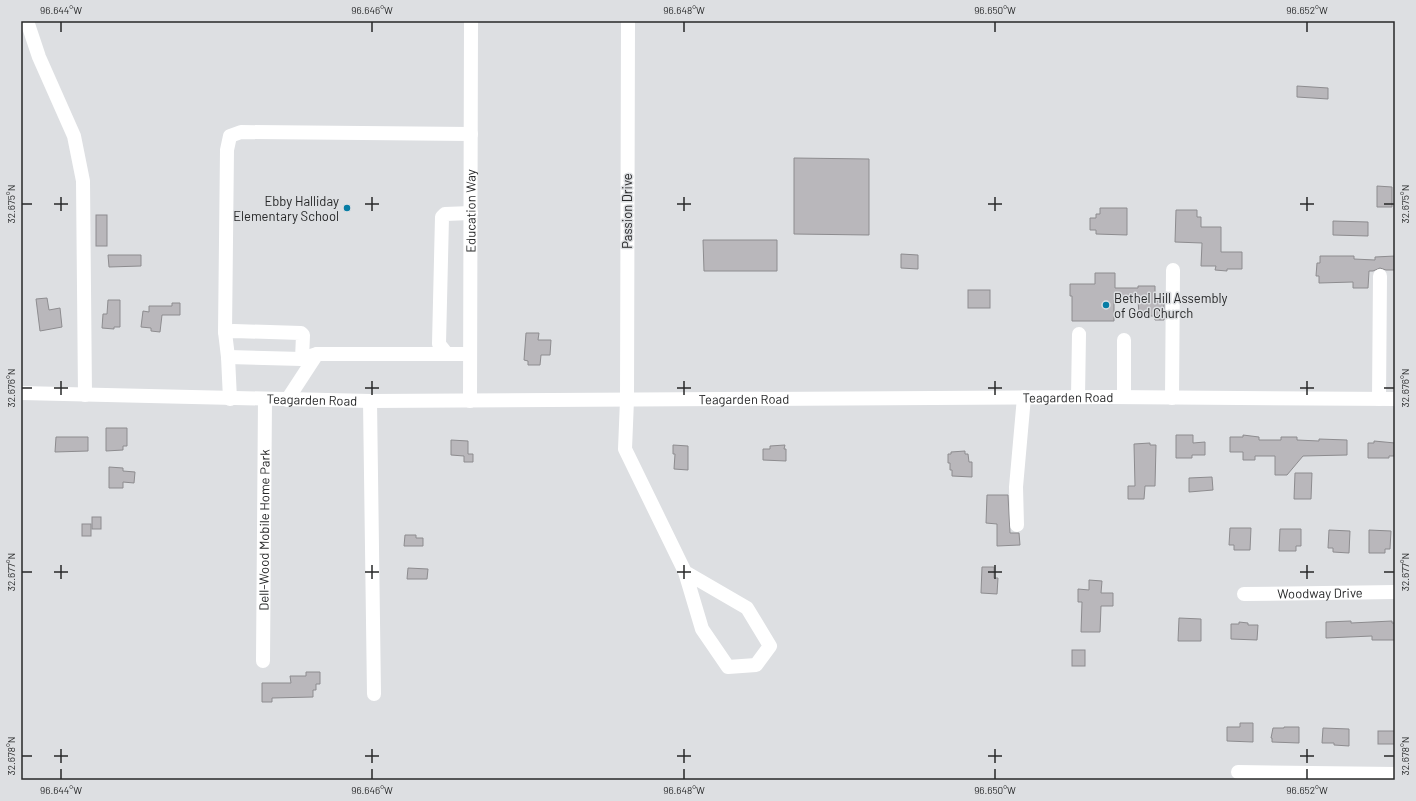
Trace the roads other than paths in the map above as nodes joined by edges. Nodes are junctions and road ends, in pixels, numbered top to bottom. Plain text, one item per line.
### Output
1 (27, 21) edge
2 (471, 21) edge
3 (628, 21) edge
4 (471, 134) junction
5 (471, 214) junction
6 (1173, 270) dead end
7 (1380, 276) dead end
8 (225, 332) junction
9 (1079, 334) dead end
10 (1124, 340) dead end
11 (317, 354) junction
12 (447, 354) junction
13 (470, 354) junction
14 (228, 357) junction
15 (302, 358) junction
16 (21, 393) edge
17 (85, 395) junction
18 (1024, 397) junction
19 (1078, 397) junction
20 (1124, 397) junction
21 (1172, 398) junction
22 (230, 399) junction
23 (265, 399) junction
24 (1379, 399) junction
25 (1395, 399) edge
26 (287, 400) junction
27 (627, 400) junction
28 (370, 401) junction
29 (470, 401) junction
30 (1017, 525) dead end
31 (685, 572) junction
32 (1395, 592) edge
33 (1244, 594) dead end
34 (264, 661) dead end
35 (374, 694) dead end
36 (1238, 772) dead end
37 (1395, 774) edge

1 - 17 street
2 - 4 street, Education Way
3 - 27 street, Passion Drive
4 - 5 street, Education Way
4 - 8 street
5 - 12 street
5 - 13 street, Education Way
6 - 21 street
7 - 24 street
8 - 14 street
8 - 15 street
9 - 19 street
10 - 20 street
11 - 12 street
11 - 15 street
11 - 26 street
12 - 13 street
13 - 29 street, Education Way
14 - 15 street
14 - 22 street
16 - 17 street, Teagarden Road
17 - 22 street, Teagarden Road
18 - 19 street, Teagarden Road
18 - 27 street, Teagarden Road
18 - 30 street
19 - 20 street, Teagarden Road
20 - 21 street, Teagarden Road
21 - 24 street, Teagarden Road
22 - 23 street, Teagarden Road
23 - 26 street, Teagarden Road
23 - 34 street, Dell-Wood Mobile Home Park
24 - 25 street, Teagarden Road
26 - 28 street, Teagarden Road
27 - 29 street, Teagarden Road
27 - 31 street, Passion Drive
28 - 29 street, Teagarden Road
28 - 35 street
31 - 31 street, Passion Drive
32 - 33 street, Woodway Drive
36 - 37 street

